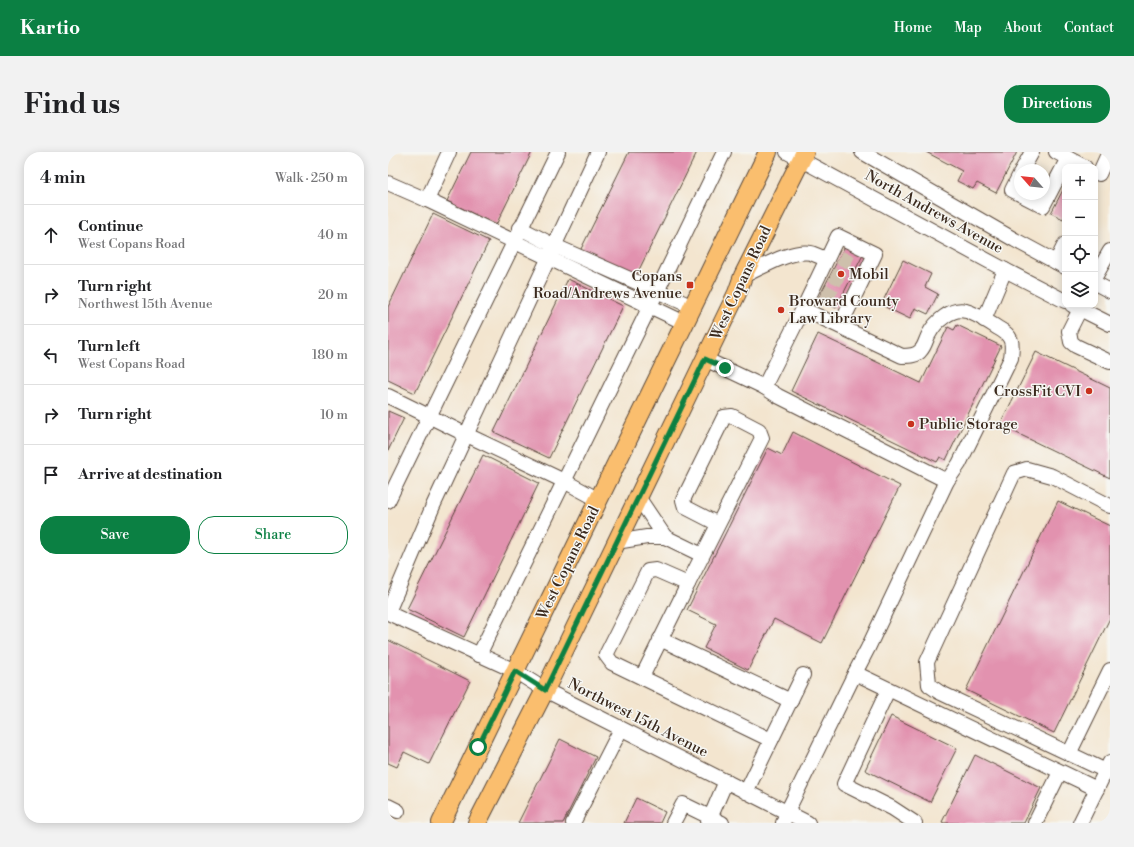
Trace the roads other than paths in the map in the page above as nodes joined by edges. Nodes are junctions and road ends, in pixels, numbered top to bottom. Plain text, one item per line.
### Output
1 (449, 152) edge
2 (558, 152) edge
3 (598, 152) edge
4 (724, 152) edge
5 (768, 152) edge
6 (862, 152) edge
7 (1032, 152) edge
8 (1109, 152) edge
9 (798, 154) edge
10 (1062, 155) edge
11 (1025, 164) edge
12 (1079, 164) edge
13 (1098, 172) edge
14 (388, 183) edge
15 (1050, 187) edge
16 (427, 200) junction
17 (1031, 200) edge
18 (1045, 200) edge
19 (520, 228) junction
20 (513, 242) junction
21 (1110, 251) edge
22 (552, 253) junction
23 (830, 262) junction
24 (1061, 265) edge
25 (1005, 270) junction
26 (1098, 272) edge
27 (743, 276) junction
28 (1098, 284) edge
29 (1110, 290) edge
30 (657, 292) junction
31 (1062, 299) edge
32 (650, 306) junction
33 (803, 308) junction
34 (1076, 308) edge
35 (1078, 308) edge
36 (689, 315) junction
37 (984, 320) junction
38 (1110, 324) edge
39 (840, 326) junction
40 (705, 359) junction
41 (1110, 362) edge
42 (764, 387) junction
43 (388, 396) edge
44 (429, 417) junction
45 (467, 435) junction
46 (564, 481) junction
47 (947, 481) junction
48 (638, 497) junction
49 (599, 500) junction
50 (388, 501) edge
51 (1110, 506) edge
52 (718, 524) junction
53 (665, 537) junction
54 (616, 542) junction
55 (702, 555) junction
56 (688, 584) junction
57 (388, 612) edge
58 (660, 639) junction
59 (479, 655) junction
60 (1110, 670) edge
61 (515, 671) junction
62 (855, 673) junction
63 (803, 675) dead end
64 (642, 677) junction
65 (545, 690) junction
66 (888, 690) junction
67 (791, 701) junction
68 (621, 728) junction
69 (771, 740) junction
70 (1069, 754) junction
71 (1108, 766) edge
72 (1060, 772) junction
73 (726, 782) junction
74 (1097, 789) junction
75 (746, 792) junction
76 (785, 818) edge
77 (713, 821) edge
78 (441, 823) edge
79 (477, 823) edge
80 (573, 823) edge
81 (674, 823) edge
82 (808, 823) edge
83 (915, 823) edge
84 (1035, 823) edge
85 (1080, 823) edge

1 - 16 street
2 - 19 street
3 - 22 street
4 - 30 street
5 - 36 main road, West Copans Road
6 - 24 street, North Andrews Avenue
7 - 11 street
8 - 13 street
9 - 25 street, North Andrews Avenue
9 - 27 main road, West Copans Road
10 - 12 street
10 - 15 street
14 - 16 street
16 - 20 street
17 - 18 street
19 - 20 street
19 - 22 street
20 - 22 street
20 - 44 street
21 - 26 street
22 - 30 street
22 - 32 street
22 - 45 street
23 - 27 street
23 - 33 street
23 - 39 street
25 - 31 street, North Andrews Avenue
25 - 37 street
27 - 40 main road, West Copans Road
28 - 29 street
30 - 32 street
30 - 36 street
32 - 36 street
32 - 46 street
33 - 39 street
33 - 42 street
34 - 41 street
35 - 38 street
36 - 49 main road, West Copans Road
37 - 39 street
37 - 47 street
40 - 42 street
40 - 48 main road, West Copans Road
42 - 47 street
43 - 44 street
44 - 45 street
44 - 50 street
45 - 46 street
45 - 57 street
46 - 49 street
46 - 59 street
47 - 62 street
48 - 53 street
48 - 54 main road, West Copans Road
49 - 61 main road, West Copans Road
51 - 70 street
52 - 52 street
52 - 55 street
53 - 54 street
53 - 55 street
54 - 65 main road, West Copans Road
55 - 56 street
56 - 58 street
56 - 64 street
57 - 59 street, Northwest 15th Avenue
58 - 64 street
58 - 67 street
59 - 61 street, Northwest 15th Avenue
60 - 70 street
61 - 65 street, Northwest 15th Avenue
61 - 78 main road, West Copans Road
62 - 66 street
62 - 76 street
63 - 67 street
64 - 69 street
65 - 68 street, Northwest 15th Avenue
65 - 79 main road, West Copans Road
66 - 72 street
66 - 83 street
67 - 69 street
68 - 73 street, Northwest 15th Avenue
68 - 80 street
69 - 75 street
70 - 71 street
71 - 74 street
72 - 74 street
72 - 84 street
73 - 75 street, Northwest 15th Avenue
73 - 77 street
74 - 85 street
75 - 76 street, Northwest 15th Avenue
76 - 82 street, Northwest 15th Avenue
77 - 81 street

